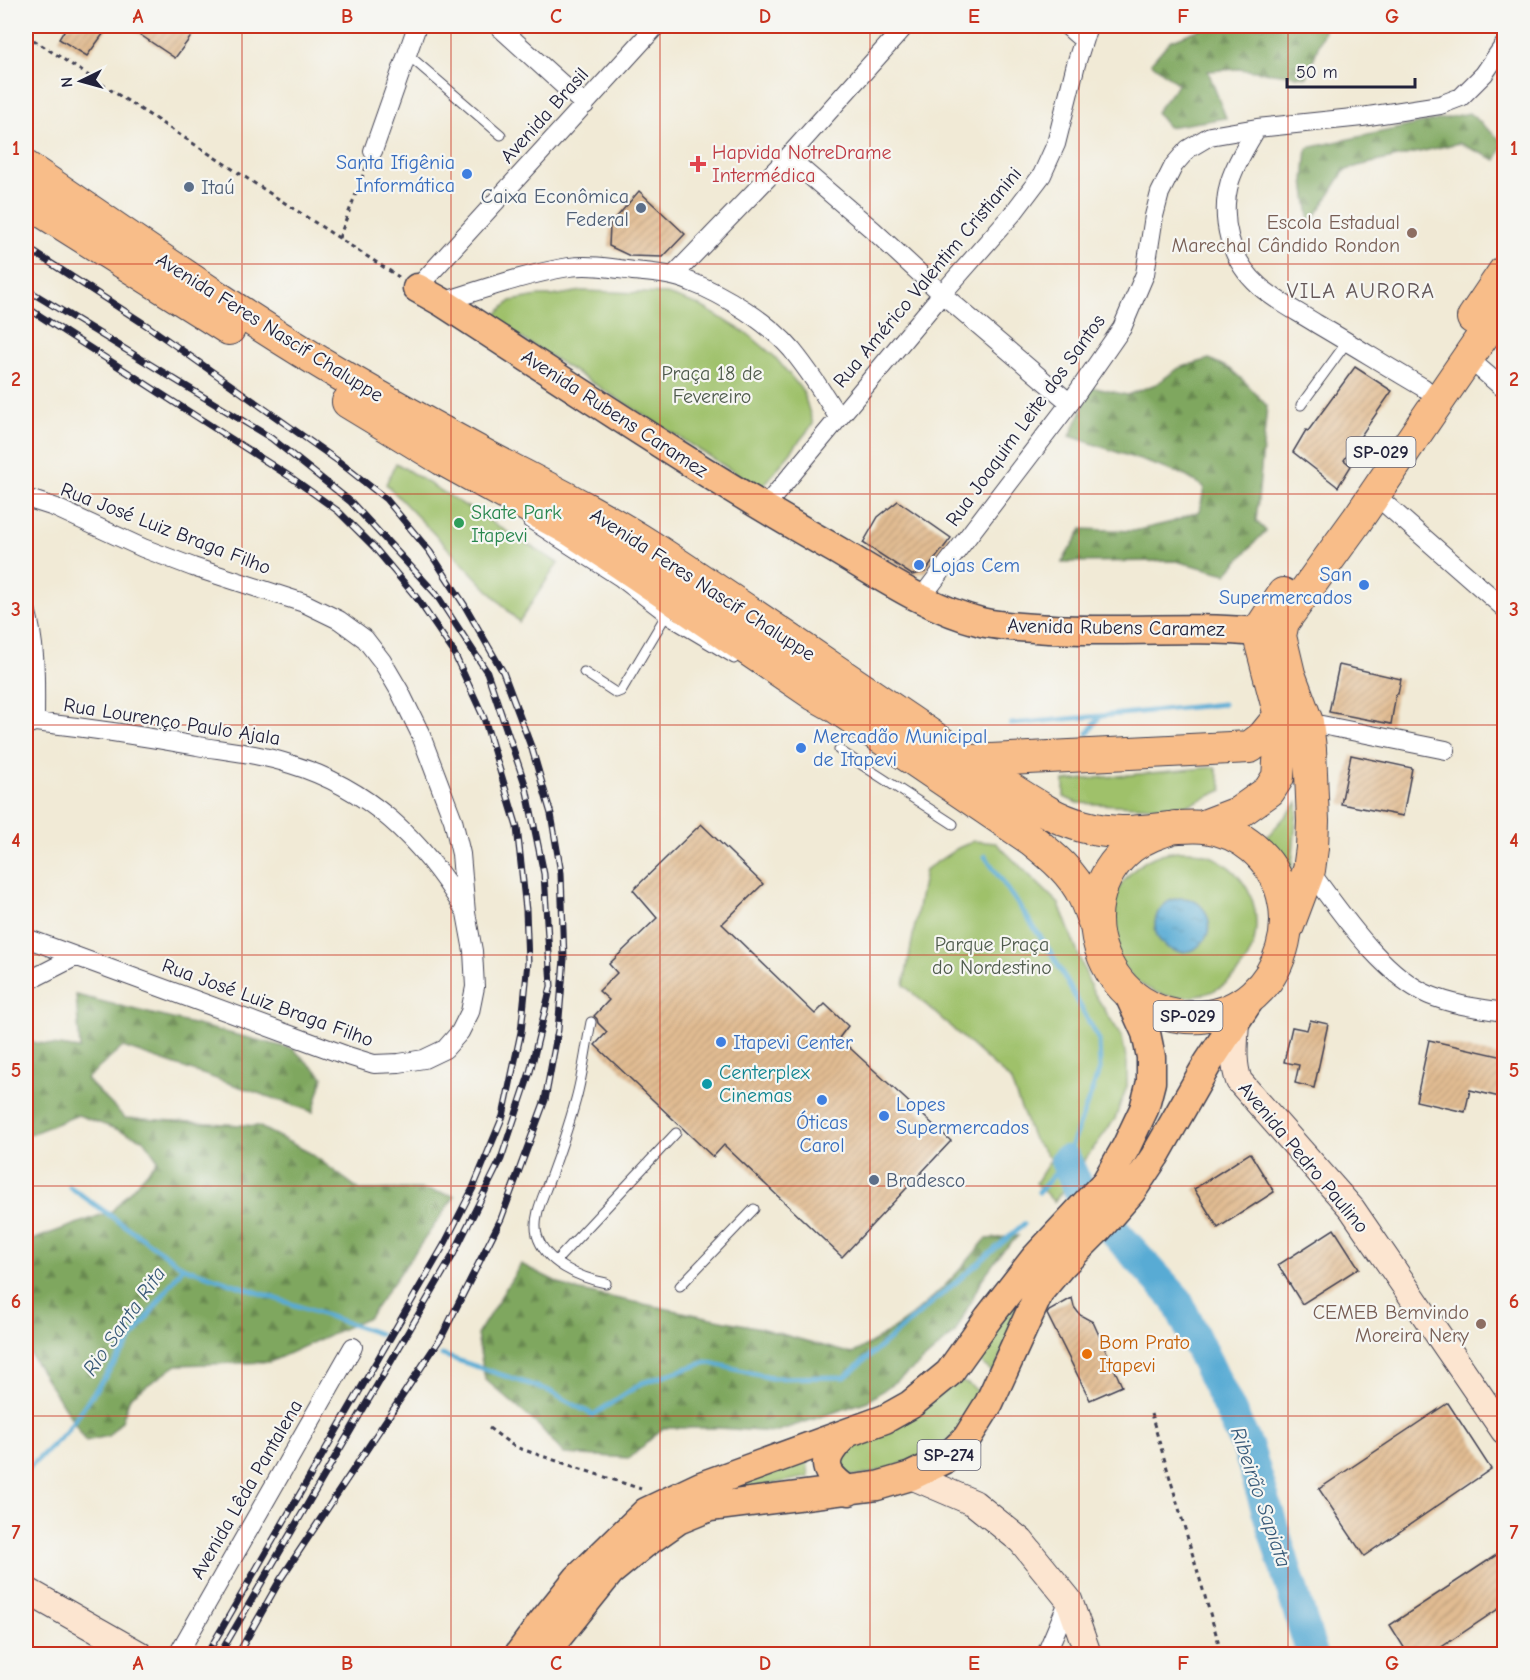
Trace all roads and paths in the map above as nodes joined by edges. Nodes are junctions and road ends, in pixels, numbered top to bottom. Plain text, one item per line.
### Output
1 (417, 26) edge
2 (498, 26) edge
3 (656, 26) edge
4 (905, 26) edge
5 (1067, 26) edge
6 (1085, 33) edge
7 (26, 35) edge
8 (1504, 45) edge
9 (407, 54) junction
10 (585, 105) junction
11 (1257, 128) junction
12 (501, 135) dead end
13 (373, 151) joint
14 (788, 157) junction
15 (26, 167) edge
16 (26, 201) edge
17 (339, 238) junction
18 (1504, 272) edge
19 (673, 276) junction
20 (417, 288) junction
21 (942, 294) junction
22 (442, 302) junction
23 (1504, 305) edge
24 (1347, 342) junction
25 (1468, 358) junction
26 (1424, 388) junction
27 (1504, 389) edge
28 (1070, 404) junction
29 (1301, 405) dead end
30 (838, 417) junction
31 (442, 459) junction
32 (470, 486) dead end
33 (1374, 494) junction
34 (26, 498) edge
35 (763, 509) junction
36 (516, 516) dead end
37 (921, 598) junction
38 (1504, 608) edge
39 (26, 609) edge
40 (665, 617) junction
41 (1269, 634) junction
42 (744, 664) dead end
43 (584, 672) dead end
44 (774, 679) dead end
45 (815, 695) junction
46 (1293, 719) junction
47 (30, 723) edge
48 (839, 750) dead end
49 (1446, 750) dead end
50 (970, 761) junction
51 (953, 824) dead end
52 (1189, 826) junction
53 (1309, 870) junction
54 (466, 913) junction
55 (1095, 924) junction
56 (1287, 930) junction
57 (26, 938) edge
58 (75, 957) junction
59 (26, 982) edge
60 (1128, 993) junction
61 (1253, 995) junction
62 (1504, 1012) edge
63 (591, 1022) dead end
64 (1236, 1022) junction
65 (676, 1133) dead end
66 (754, 1209) dead end
67 (556, 1261) junction
68 (606, 1283) dead end
69 (680, 1286) dead end
70 (353, 1347) dead end
71 (949, 1373) junction
72 (989, 1403) junction
73 (1151, 1414) dead end
74 (489, 1428) dead end
75 (1504, 1431) edge
76 (847, 1433) junction
77 (911, 1476) junction
78 (849, 1491) junction
79 (671, 1499) junction
80 (28, 1597) edge
81 (1069, 1600) junction
82 (139, 1654) edge
83 (178, 1654) edge
84 (519, 1654) edge
85 (544, 1654) edge
86 (1046, 1654) edge
87 (1088, 1654) edge
88 (1222, 1654) edge

1 - 9 street
2 - 10 street
3 - 10 street, Avenida Brasil
4 - 14 street
5 - 6 street
6 - 21 street, Rua Américo Valentim Cristianini
7 - 17 path
8 - 11 street, Rua Joaquim Leite dos Santos
9 - 12 lane
9 - 13 street
10 - 20 street, Avenida Brasil
11 - 24 street
11 - 28 street, Rua Joaquim Leite dos Santos
13 - 17 path
14 - 19 street
14 - 21 street
15 - 50 highway, Avenida Feres Nascif Chaluppe / SP-029
16 - 31 highway, Avenida Feres Nascif Chaluppe / SP-029
17 - 20 path
18 - 26 highway, SP-029
19 - 22 street
19 - 30 street
20 - 22 main road, Avenida Rubens Caramez
21 - 28 street
21 - 30 street, Rua Américo Valentim Cristianini
22 - 35 main road, Avenida Rubens Caramez
23 - 25 highway, SP-029
24 - 26 street
24 - 29 lane
25 - 27 street
25 - 33 highway, SP-029
26 - 41 highway, SP-029
28 - 37 street, Rua Joaquim Leite dos Santos
30 - 35 street
31 - 32 lane
31 - 45 highway, Avenida Feres Nascif Chaluppe / SP-029
33 - 38 street
33 - 41 highway, SP-029
34 - 54 street, Rua José Luiz Braga Filho
35 - 37 main road, Avenida Rubens Caramez
36 - 40 lane
37 - 41 main road, Avenida Rubens Caramez
39 - 47 street
40 - 42 lane
40 - 43 lane
41 - 46 highway, SP-029
44 - 45 lane
45 - 55 highway, Avenida Feres Nascif Chaluppe / SP-029
46 - 49 street
46 - 50 highway
46 - 52 highway, SP-029
46 - 53 highway, SP-029
47 - 54 street, Rua Lourenço Paulo Ajala
48 - 51 lane
50 - 52 highway, Avenida Feres Nascif Chaluppe / SP-029
52 - 55 highway, SP-029
52 - 56 highway, SP-029
53 - 56 highway, SP-029
53 - 62 street
54 - 58 street, Rua José Luiz Braga Filho
55 - 60 highway, SP-029
56 - 61 highway, SP-029
57 - 58 street, Rua José Luiz Braga Filho
58 - 59 street
60 - 61 highway, SP-029
60 - 71 main road
61 - 64 main road, SP-274
63 - 67 lane
64 - 72 main road, SP-274
64 - 75 main road, Avenida Pedro Paulino
65 - 67 lane
66 - 69 lane
67 - 68 lane
70 - 83 street, Avenida Lêda Pantalena
71 - 72 main road
71 - 76 main road
72 - 77 main road, SP-274
73 - 88 path
74 - 79 path
76 - 78 main road
76 - 79 main road
77 - 78 main road, SP-274
77 - 81 main road
78 - 85 main road, SP-274
79 - 84 main road
80 - 82 main road
81 - 86 street
81 - 87 main road

